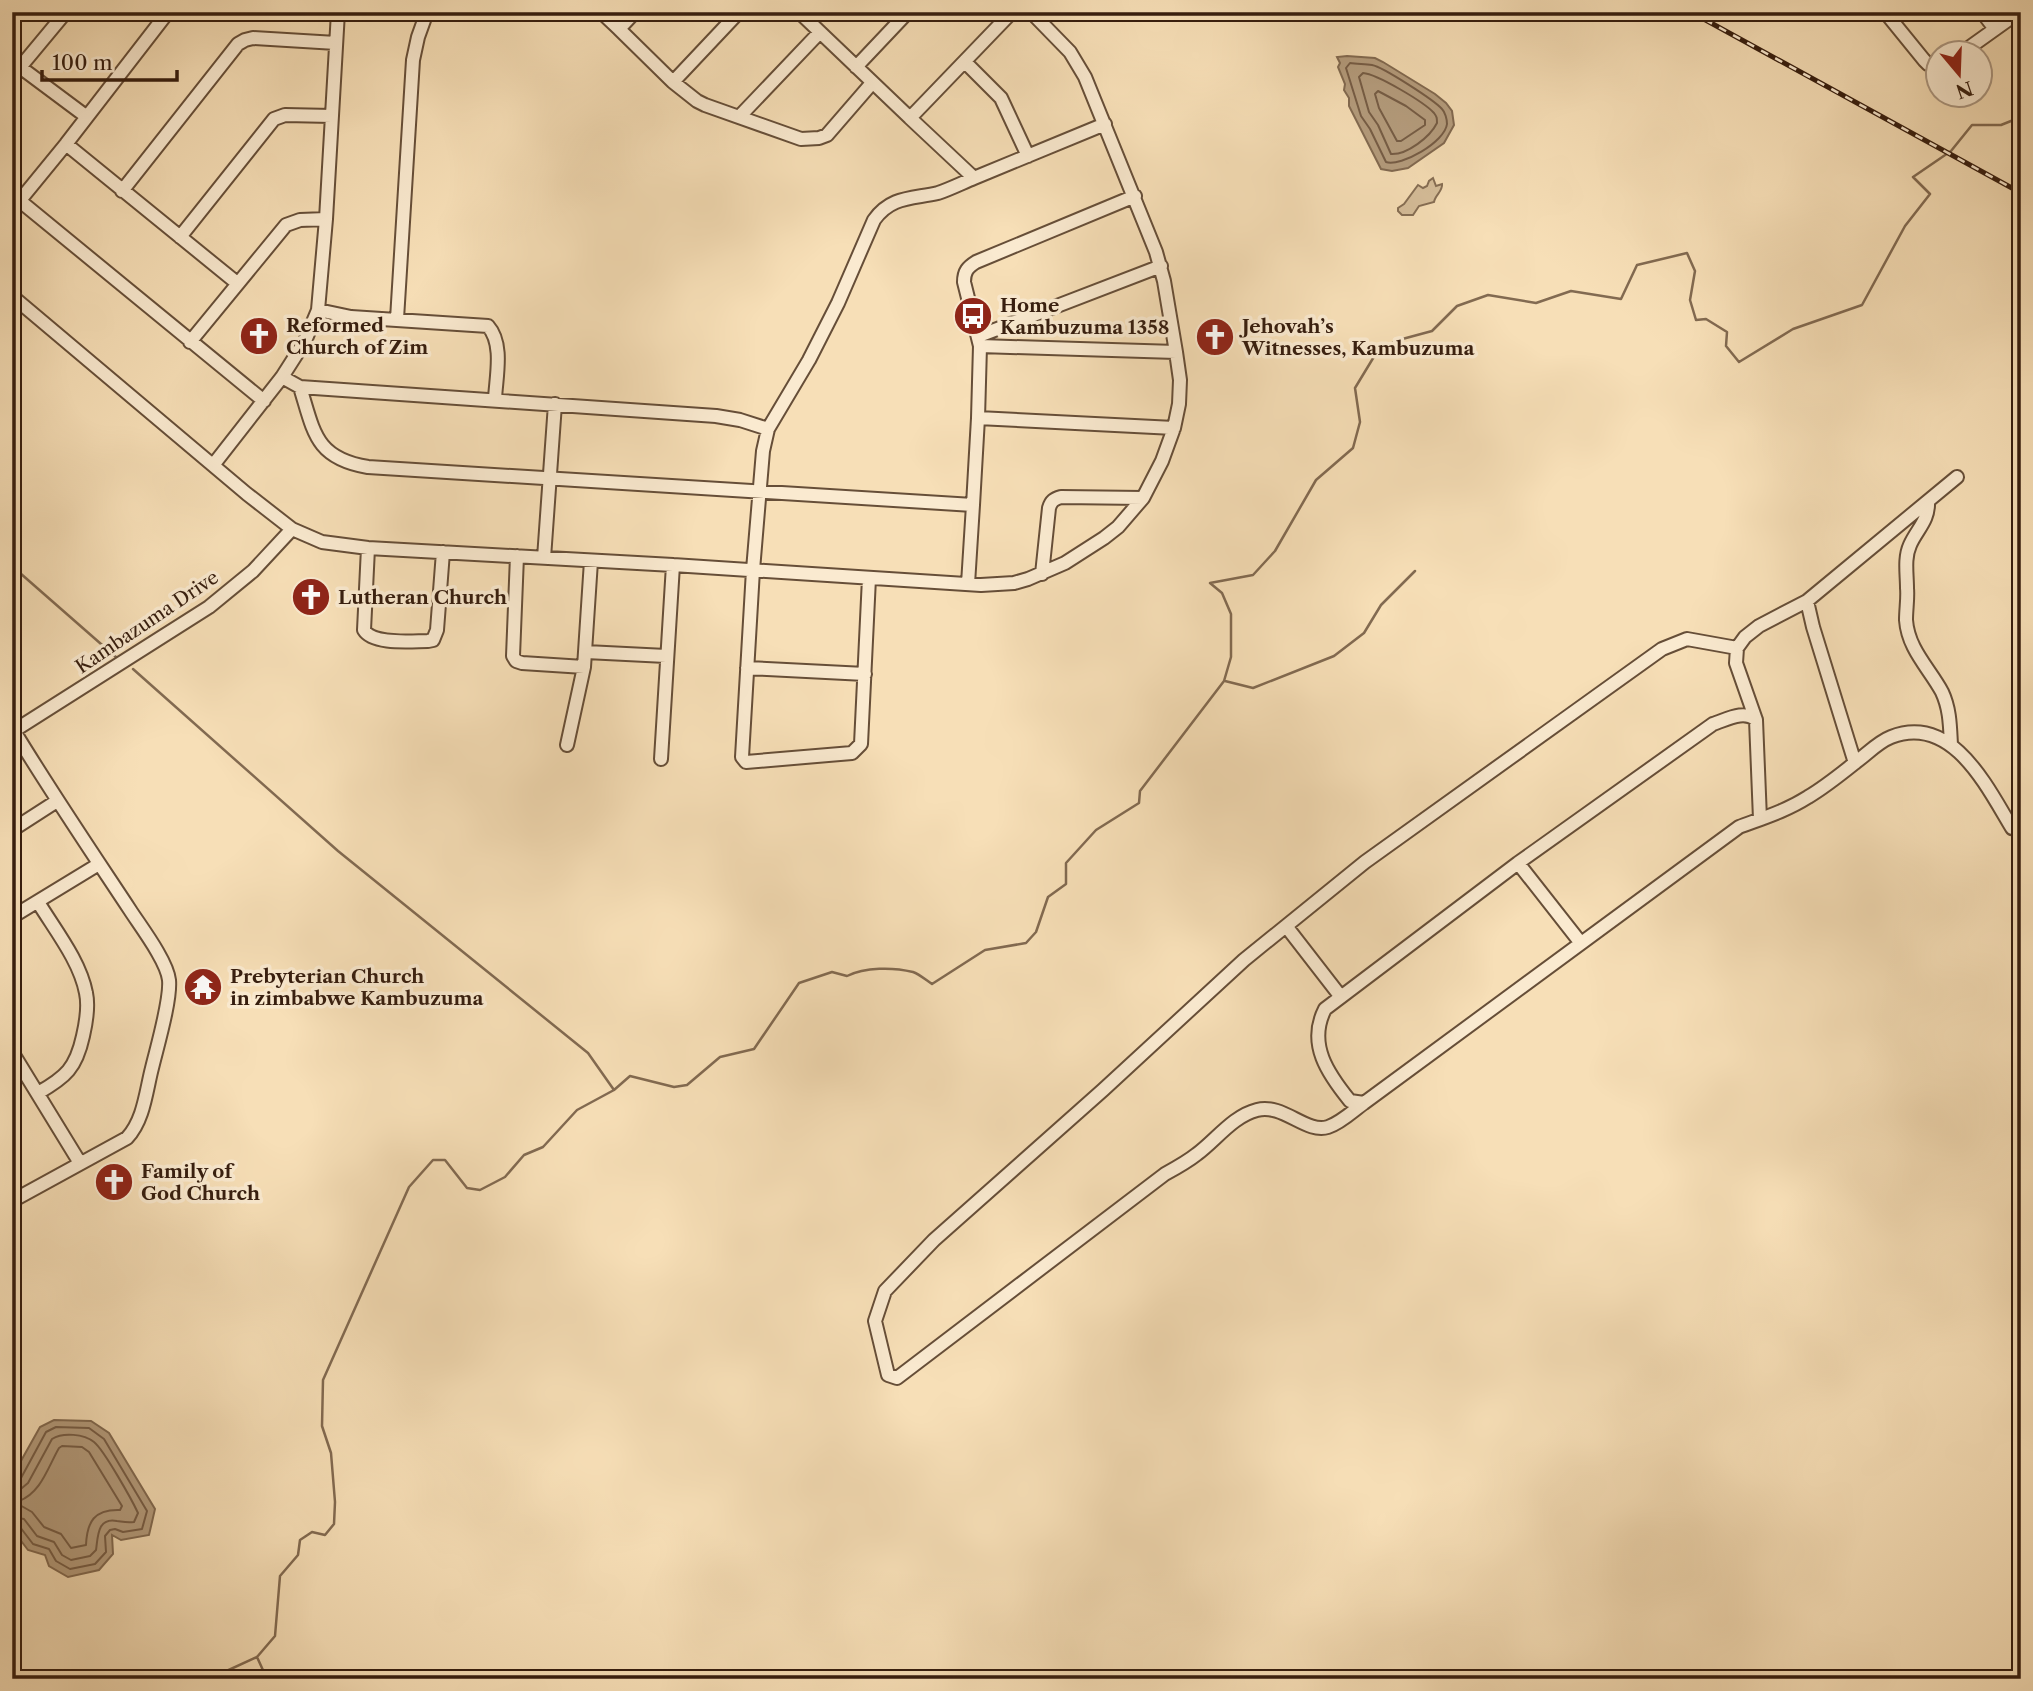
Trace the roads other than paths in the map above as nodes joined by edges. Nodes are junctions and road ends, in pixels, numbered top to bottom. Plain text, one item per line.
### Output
1 (66, 12) edge
2 (338, 12) edge
3 (426, 12) edge
4 (601, 12) edge
5 (635, 12) edge
6 (739, 12) edge
7 (799, 12) edge
8 (908, 12) edge
9 (1012, 12) edge
10 (1031, 12) edge
11 (1885, 12) edge
12 (1982, 12) edge
13 (2019, 12) edge
14 (165, 13) edge
15 (619, 29) junction
16 (1995, 29) junction
17 (820, 32) junction
18 (1982, 38) edge
19 (337, 43) junction
20 (1924, 60) edge
21 (965, 62) junction
22 (856, 67) junction
23 (16, 72) edge
24 (673, 82) junction
25 (872, 83) junction
26 (332, 116) junction
27 (87, 117) junction
28 (739, 117) junction
29 (910, 118) junction
30 (1105, 124) junction
31 (66, 144) junction
32 (1028, 156) junction
33 (974, 178) junction
34 (122, 191) junction
35 (1135, 196) junction
36 (16, 205) edge
37 (326, 219) junction
38 (180, 237) junction
39 (1161, 265) junction
40 (237, 283) junction
41 (12, 296) edge
42 (318, 310) junction
43 (397, 319) junction
44 (980, 341) junction
45 (190, 342) junction
46 (1176, 352) junction
47 (282, 377) junction
48 (300, 387) junction
49 (495, 399) junction
50 (264, 401) junction
51 (555, 404) junction
52 (978, 418) junction
53 (1174, 428) junction
54 (768, 429) junction
55 (214, 464) junction
56 (1957, 477) dead end
57 (550, 478) junction
58 (760, 491) junction
59 (1143, 498) junction
60 (1928, 501) junction
61 (973, 505) junction
62 (292, 528) junction
63 (368, 548) junction
64 (443, 552) junction
65 (517, 556) junction
66 (544, 558) junction
67 (591, 561) junction
68 (673, 565) junction
69 (753, 570) junction
70 (1042, 574) junction
71 (869, 578) junction
72 (968, 584) junction
73 (1807, 601) junction
74 (1737, 648) junction
75 (586, 652) junction
76 (666, 656) junction
77 (584, 667) junction
78 (747, 668) junction
79 (865, 674) junction
80 (1756, 720) junction
81 (13, 732) edge
82 (1951, 744) junction
83 (568, 745) dead end
84 (661, 759) dead end
85 (1855, 763) junction
86 (57, 801) junction
87 (1760, 819) junction
88 (2021, 825) edge
89 (12, 830) edge
90 (99, 863) junction
91 (1518, 863) junction
92 (38, 902) junction
93 (12, 917) edge
94 (1286, 926) junction
95 (1580, 942) junction
96 (1341, 997) junction
97 (12, 1052) edge
98 (38, 1093) junction
99 (1364, 1102) junction
100 (80, 1163) junction
101 (12, 1200) edge

1 - 23 street
2 - 19 street
3 - 43 street
4 - 15 street
5 - 15 street
6 - 24 street
7 - 17 street
8 - 22 street
9 - 21 street
10 - 30 street
11 - 20 street
12 - 16 street
13 - 16 street
14 - 27 street
15 - 24 street
16 - 18 street
17 - 22 street
17 - 28 street
19 - 26 street
19 - 34 street
21 - 29 street
21 - 32 street
22 - 25 street
23 - 27 street
24 - 28 street
25 - 28 street
25 - 29 street
26 - 37 street
26 - 38 street
27 - 31 street
29 - 33 street
30 - 32 street
30 - 35 street
31 - 34 street
31 - 36 street
32 - 33 street
33 - 54 street
34 - 38 street
35 - 39 street
35 - 44 street
36 - 45 street
37 - 40 street
37 - 42 street
38 - 40 street
39 - 44 street
39 - 46 street
40 - 45 street
41 - 55 street
42 - 43 street
42 - 47 street
43 - 49 street
44 - 46 street
44 - 52 street
45 - 50 street
46 - 53 street
47 - 48 street
47 - 50 street
48 - 49 street
48 - 57 street
49 - 51 street
50 - 55 street
51 - 54 street
51 - 57 street
52 - 53 street
52 - 61 street
53 - 59 street
54 - 58 street
55 - 62 street
56 - 60 street
57 - 58 street
57 - 66 street
58 - 61 street
58 - 69 street
59 - 70 street
59 - 70 street
60 - 73 street
60 - 82 street
61 - 72 street
62 - 63 street
62 - 81 street, Kambazuma Drive
63 - 64 street
63 - 64 street
64 - 65 street
65 - 66 street
65 - 77 street
66 - 67 street
67 - 68 street
67 - 75 street
68 - 69 street
68 - 76 street
69 - 71 street
69 - 78 street
70 - 72 street
71 - 72 street
71 - 79 street
73 - 74 street
73 - 85 street
74 - 80 street
74 - 94 street
75 - 76 street
75 - 77 street
76 - 84 street
77 - 83 street
78 - 79 street
78 - 79 street
80 - 87 street
80 - 91 street
81 - 86 street
82 - 85 street
82 - 88 street
85 - 87 street
86 - 89 street
86 - 90 street
87 - 95 street
90 - 92 street
90 - 100 street
91 - 95 street
91 - 96 street
92 - 93 street
92 - 98 street
94 - 96 street
94 - 99 street
95 - 99 street
96 - 99 street
97 - 98 street
98 - 100 street
100 - 101 street

